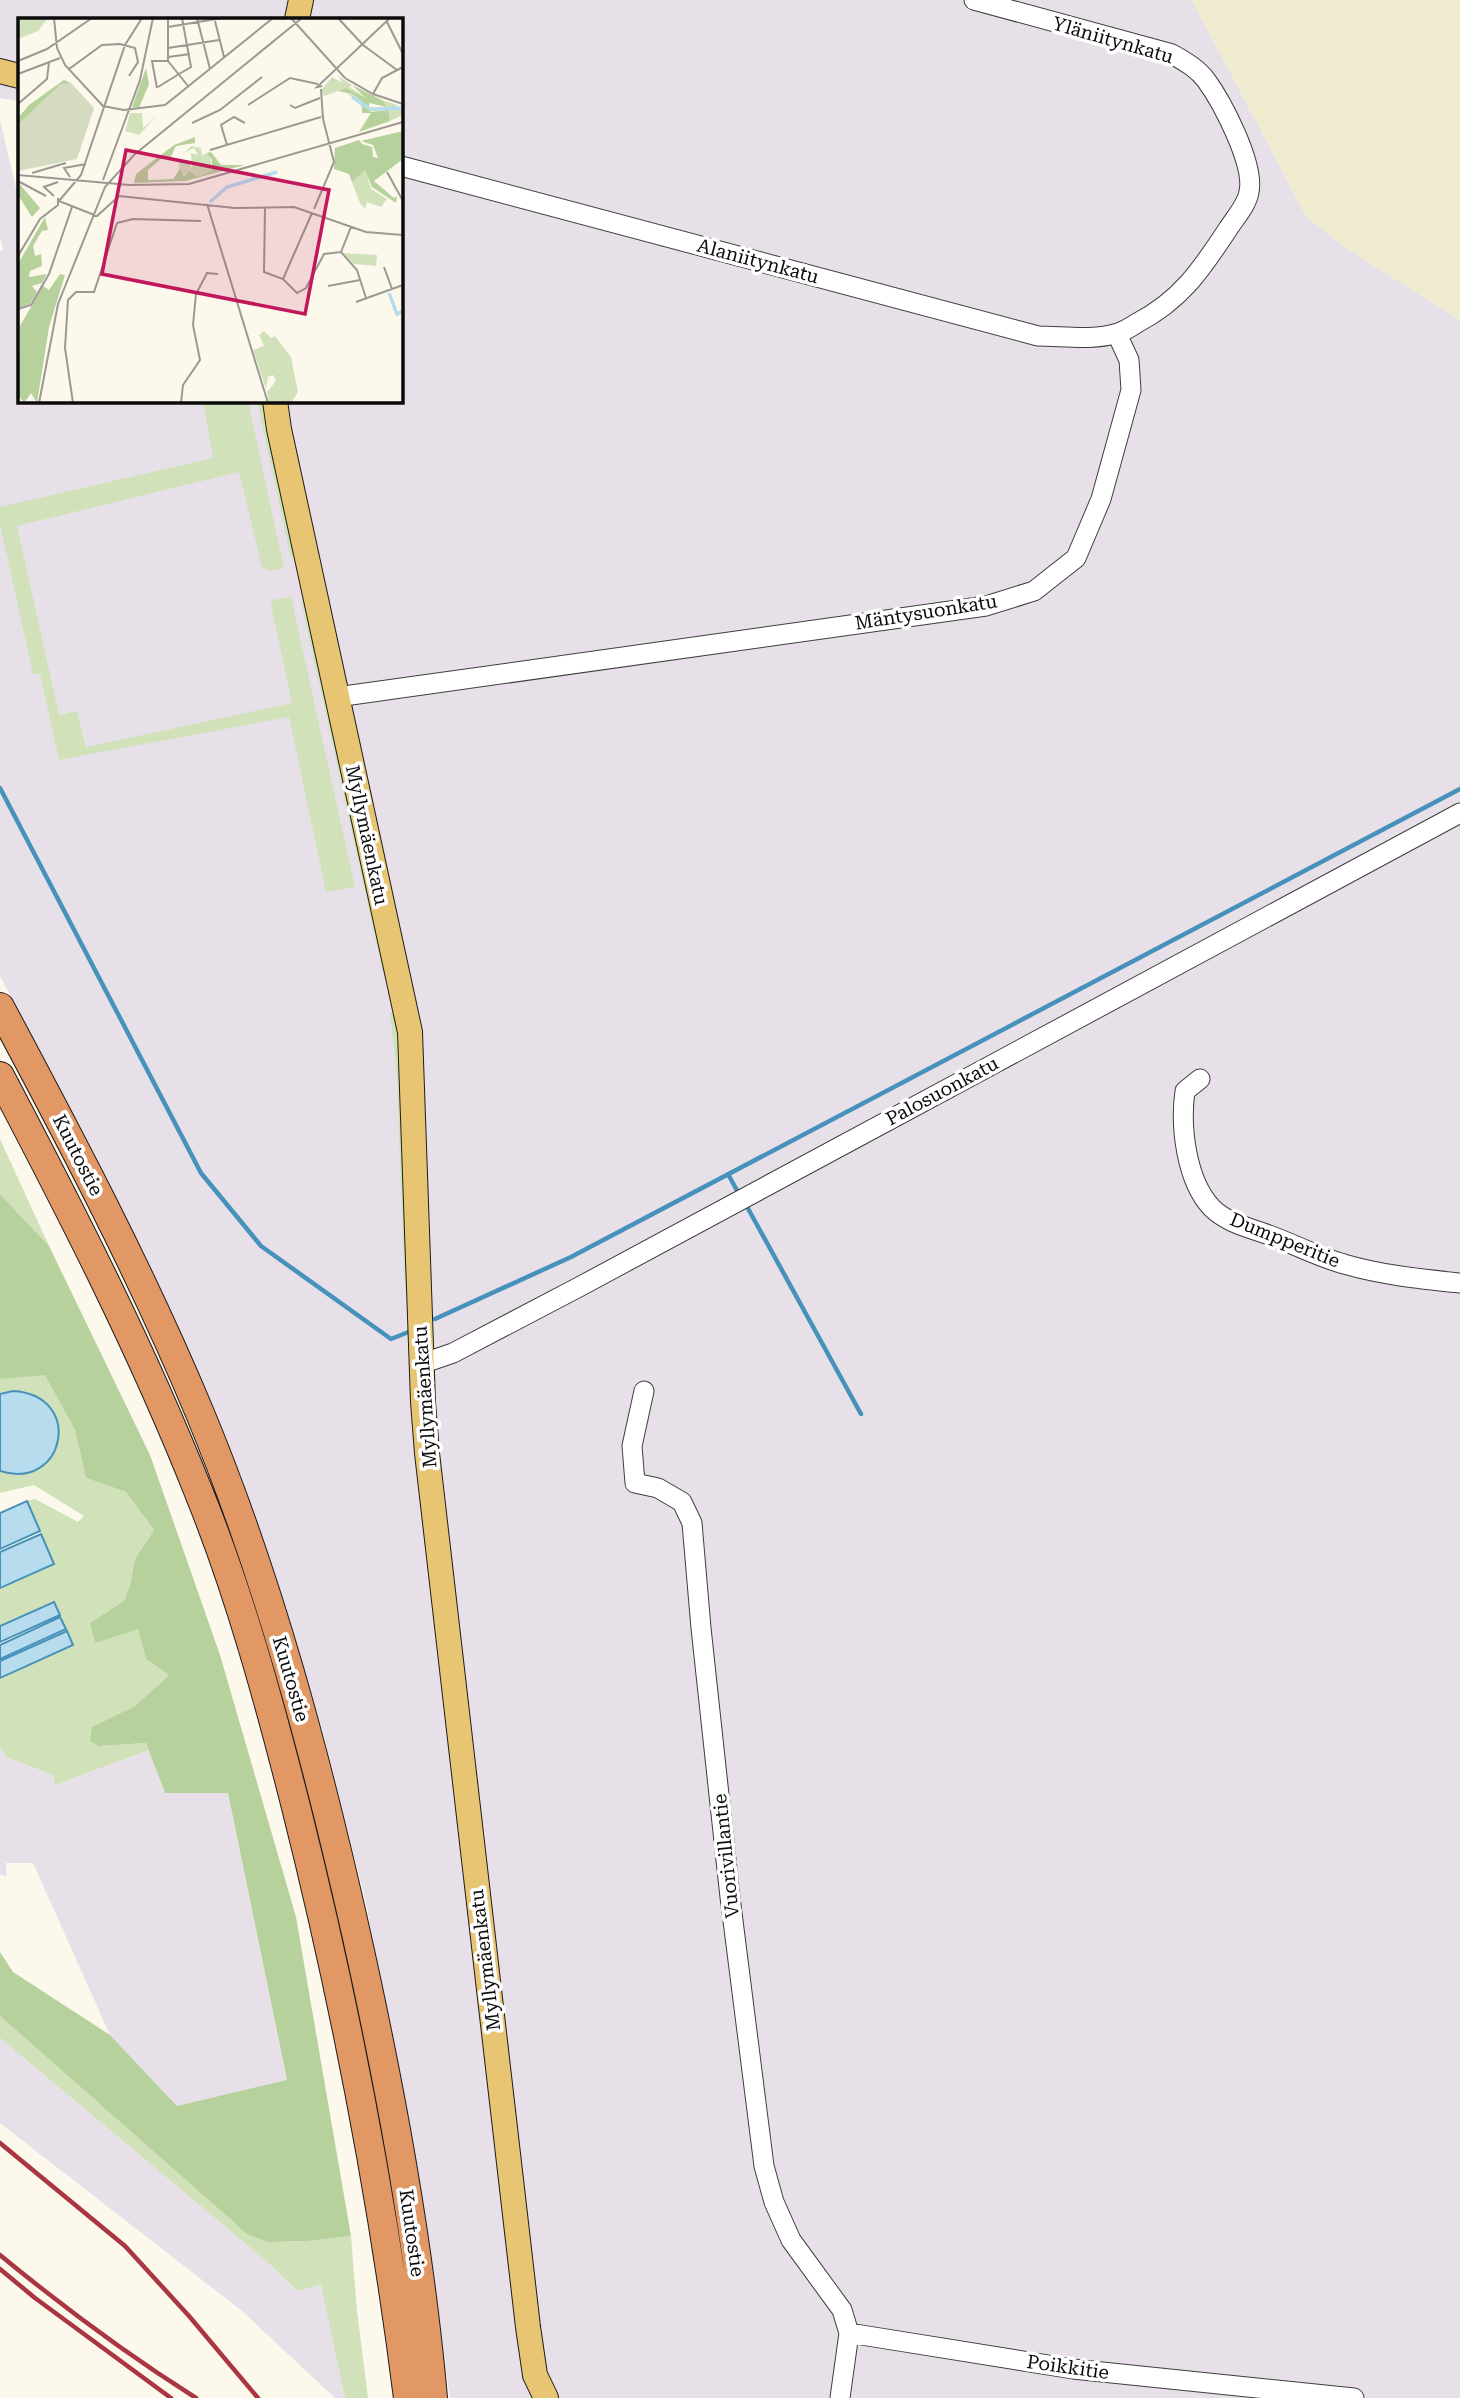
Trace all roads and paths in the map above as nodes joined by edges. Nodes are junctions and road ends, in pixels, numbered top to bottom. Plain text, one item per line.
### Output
1 (301, 0) edge
2 (974, 0) edge
3 (297, 18) edge
4 (0, 71) edge
5 (18, 76) edge
6 (402, 166) edge
7 (1117, 334) junction
8 (275, 402) edge
9 (337, 697) junction
10 (1460, 813) edge
11 (0, 1007) edge
12 (0, 1076) edge
13 (1200, 1079) dead end
14 (1460, 1283) edge
15 (421, 1364) junction
16 (644, 1391) dead end
17 (849, 2333) junction
18 (408, 2398) edge
19 (433, 2398) edge
20 (547, 2398) edge
21 (840, 2398) edge
22 (1354, 2398) edge

1 - 3 main road
2 - 7 street, Yläniitynkatu
4 - 5 main road
6 - 7 street, Alaniitynkatu
7 - 9 street, Mäntysuonkatu
8 - 9 main road, Myllymäenkatu
9 - 15 main road, Myllymäenkatu
10 - 15 street, Palosuonkatu
11 - 19 highway, Kuutostie
12 - 18 highway, Kuutostie
13 - 14 street, Dumpperitie
15 - 20 main road, Myllymäenkatu
16 - 17 street, Vuorivillantie
17 - 21 street
17 - 22 street, Poikkitie

